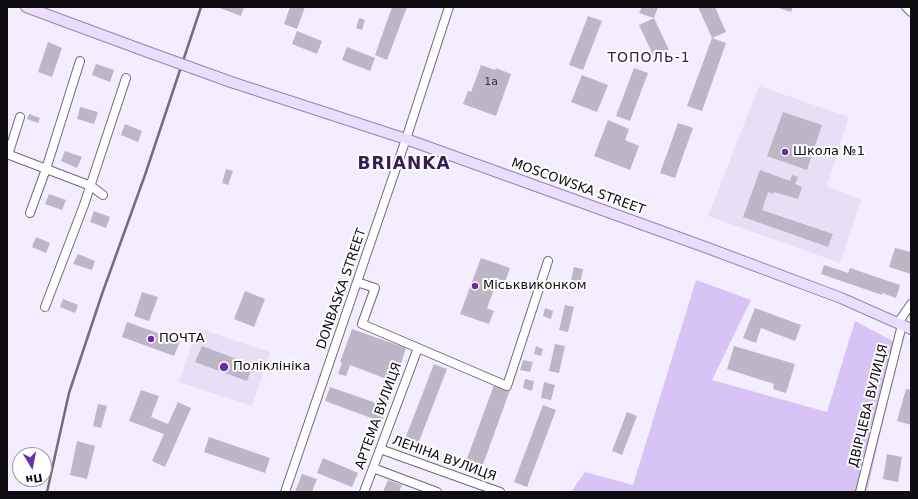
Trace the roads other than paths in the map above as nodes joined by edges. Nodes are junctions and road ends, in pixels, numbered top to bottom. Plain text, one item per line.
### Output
1 (26, 7) edge
2 (449, 7) edge
3 (906, 7) edge
4 (911, 12) edge
5 (80, 61) dead end
6 (126, 78) dead end
7 (20, 118) dead end
8 (406, 139) junction
9 (7, 155) edge
10 (46, 169) junction
11 (91, 186) junction
12 (103, 195) dead end
13 (30, 213) dead end
14 (548, 262) dead end
15 (357, 282) junction
16 (911, 304) edge
17 (45, 307) dead end
18 (904, 326) edge
19 (418, 348) junction
20 (380, 449) junction
21 (373, 468) junction
22 (285, 492) edge
23 (364, 492) edge
24 (437, 492) edge
25 (500, 492) edge
26 (860, 492) edge

1 - 8 main road, MOSCOWSKA STREET, bridge
2 - 8 street, DONBASKA STREET
3 - 4 street
5 - 10 street
6 - 11 street
7 - 9 street
8 - 15 street, DONBASKA STREET
8 - 18 main road, MOSCOWSKA STREET
9 - 10 street
10 - 11 street
10 - 13 street
11 - 12 street
11 - 17 street
14 - 19 street
15 - 19 street
15 - 22 street, DONBASKA STREET
16 - 18 street
18 - 26 street, ДВІРЦЕВА ВУЛИЦЯ
19 - 20 street, АРТЕМА ВУЛИЦЯ
20 - 21 street, АРТЕМА ВУЛИЦЯ
20 - 25 street, ЛЕНІНА ВУЛИЦЯ
21 - 23 street, АРТЕМА ВУЛИЦЯ
21 - 24 street

